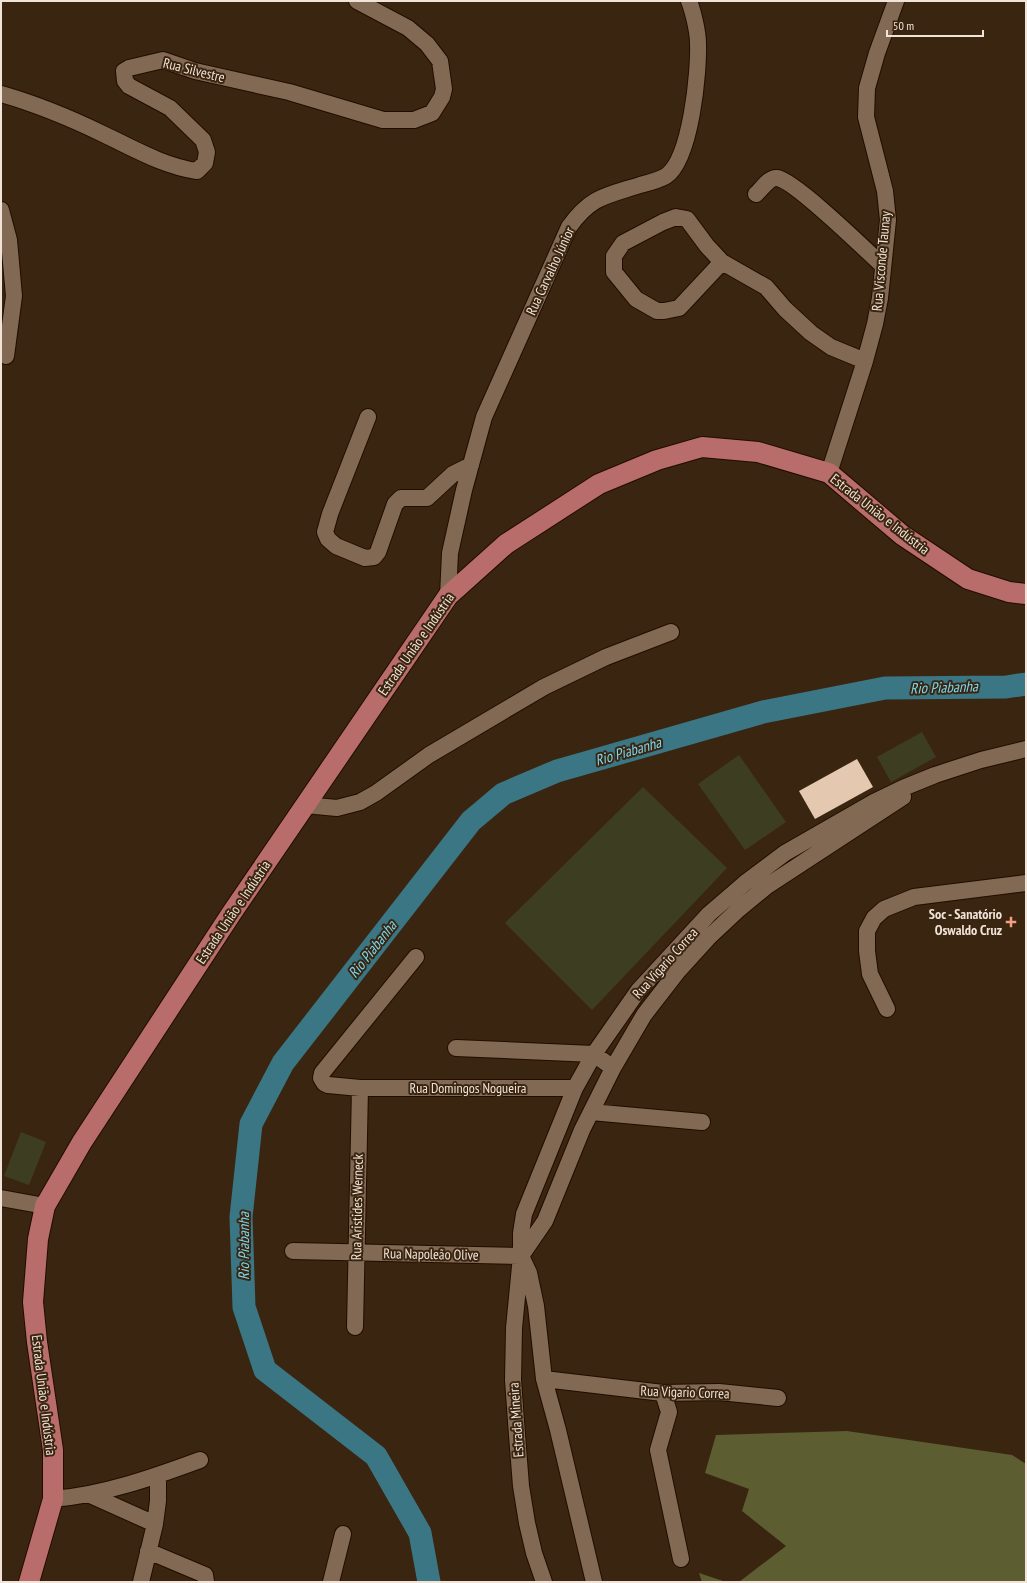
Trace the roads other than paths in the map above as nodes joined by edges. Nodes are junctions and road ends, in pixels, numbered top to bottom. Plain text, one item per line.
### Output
1 (356, 1) edge
2 (689, 1) edge
3 (896, 1) edge
4 (1, 94) edge
5 (756, 194) dead end
6 (1, 210) edge
7 (722, 262) junction
8 (883, 266) junction
9 (6, 356) dead end
10 (865, 361) junction
11 (368, 417) dead end
12 (471, 465) junction
13 (829, 473) junction
14 (1026, 594) edge
15 (448, 596) junction
16 (671, 632) dead end
17 (1026, 749) edge
18 (935, 775) junction
19 (305, 805) junction
20 (761, 871) junction
21 (1026, 883) edge
22 (767, 886) junction
23 (416, 957) dead end
24 (886, 1009) dead end
25 (456, 1048) dead end
26 (594, 1054) junction
27 (613, 1068) junction
28 (360, 1088) junction
29 (575, 1088) junction
30 (591, 1112) junction
31 (702, 1122) dead end
32 (1, 1198) edge
33 (44, 1206) junction
34 (293, 1251) dead end
35 (355, 1253) junction
36 (521, 1256) junction
37 (354, 1327) dead end
38 (544, 1378) junction
39 (663, 1393) junction
40 (778, 1398) dead end
41 (200, 1460) dead end
42 (158, 1475) junction
43 (88, 1494) junction
44 (53, 1499) junction
45 (155, 1524) junction
46 (343, 1534) dead end
47 (148, 1551) junction
48 (681, 1559) dead end
49 (29, 1582) edge
50 (141, 1582) edge
51 (206, 1582) edge
52 (330, 1582) edge
53 (544, 1582) edge
54 (594, 1582) edge

1 - 4 street, Rua Silvestre
2 - 12 street, Rua Carvalho Júnior
3 - 8 street, Rua Visconde Taunay
5 - 8 street
6 - 9 street
7 - 7 street
7 - 10 street
8 - 10 street, Rua Visconde Taunay
10 - 13 street, Rua Visconde Taunay
11 - 12 street
12 - 15 street, Rua Carvalho Júnior
13 - 14 main road, Estrada União e Indústria
13 - 15 main road, Estrada União e Indústria
15 - 19 main road, Estrada União e Indústria
16 - 19 street
17 - 18 street, Rua Vigario Correa
18 - 20 street, Rua Vigario Correa
18 - 22 street, Rua Vigario Correa
19 - 33 main road, Estrada União e Indústria
20 - 22 street
20 - 26 street, Rua Vigario Correa
21 - 24 street
22 - 27 street, Rua Vigario Correa
23 - 28 street, Rua Domingos Nogueira
25 - 26 street
26 - 27 street
26 - 29 street, Rua Vigario Correa
27 - 30 street, Rua Vigario Correa
28 - 29 street, Rua Domingos Nogueira
28 - 35 street, Rua Aristides Werneck
29 - 36 street, Rua Vigario Correa
30 - 31 street
30 - 36 street, Rua Vigario Correa
32 - 33 street
33 - 44 main road, Estrada União e Indústria
34 - 35 street, Rua Napoleão Olive
35 - 36 street, Rua Napoleão Olive
35 - 37 street, Rua Aristides Werneck
36 - 38 street, Rua Vigario Correa
36 - 53 street, Estrada Mineira
38 - 39 street, Rua Vigario Correa
38 - 54 street, Rua Vigario Correa
39 - 40 street, Rua Vigario Correa
39 - 48 street
41 - 42 street
42 - 43 street
42 - 45 street
43 - 44 street
43 - 45 street
44 - 49 main road, Estrada União e Indústria
45 - 47 street
46 - 52 street
47 - 50 street
47 - 51 street

